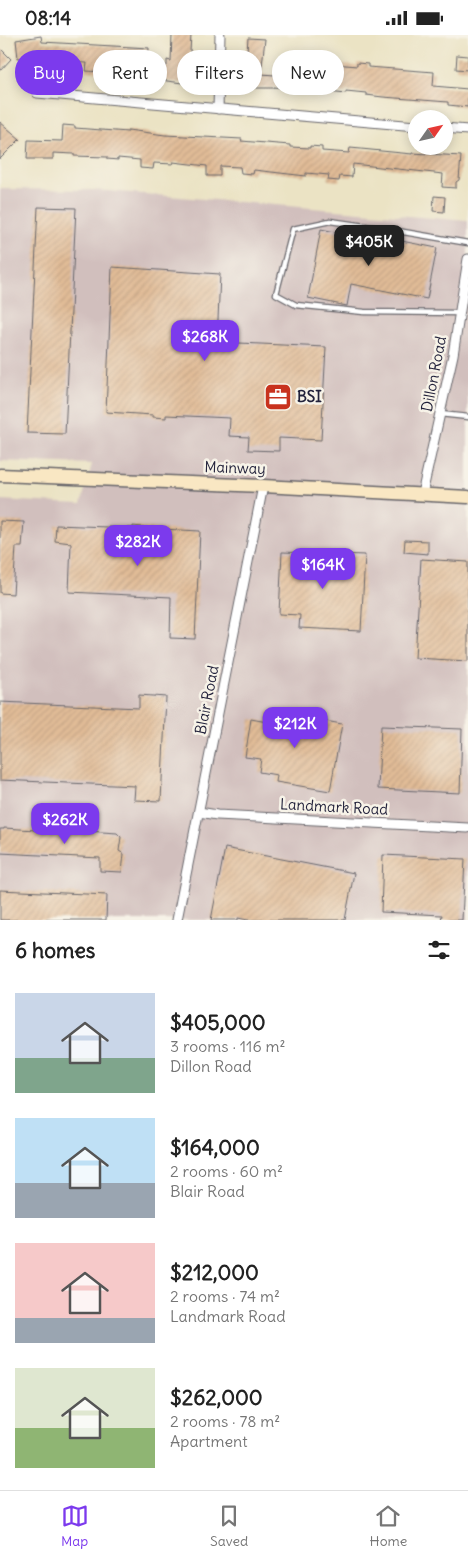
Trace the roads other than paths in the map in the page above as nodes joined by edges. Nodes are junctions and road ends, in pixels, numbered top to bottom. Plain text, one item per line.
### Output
1 (220, 35) edge
2 (60, 95) edge
3 (218, 109) junction
4 (408, 125) edge
5 (453, 129) edge
6 (468, 130) edge
7 (468, 243) edge
8 (468, 259) edge
9 (459, 313) junction
10 (440, 414) junction
11 (468, 417) edge
12 (0, 475) edge
13 (263, 486) junction
14 (422, 494) junction
15 (468, 497) edge
16 (199, 812) junction
17 (468, 828) edge
18 (177, 920) edge

1 - 3 street
2 - 3 street
3 - 4 street
5 - 6 street
7 - 9 lane
8 - 9 street, Dillon Road
9 - 10 street, Dillon Road
10 - 11 lane
10 - 14 street, Dillon Road
12 - 13 street, Mainway
13 - 14 street, Mainway
13 - 16 street, Blair Road
14 - 15 street, Mainway
16 - 17 street, Landmark Road
16 - 18 street, Blair Road

